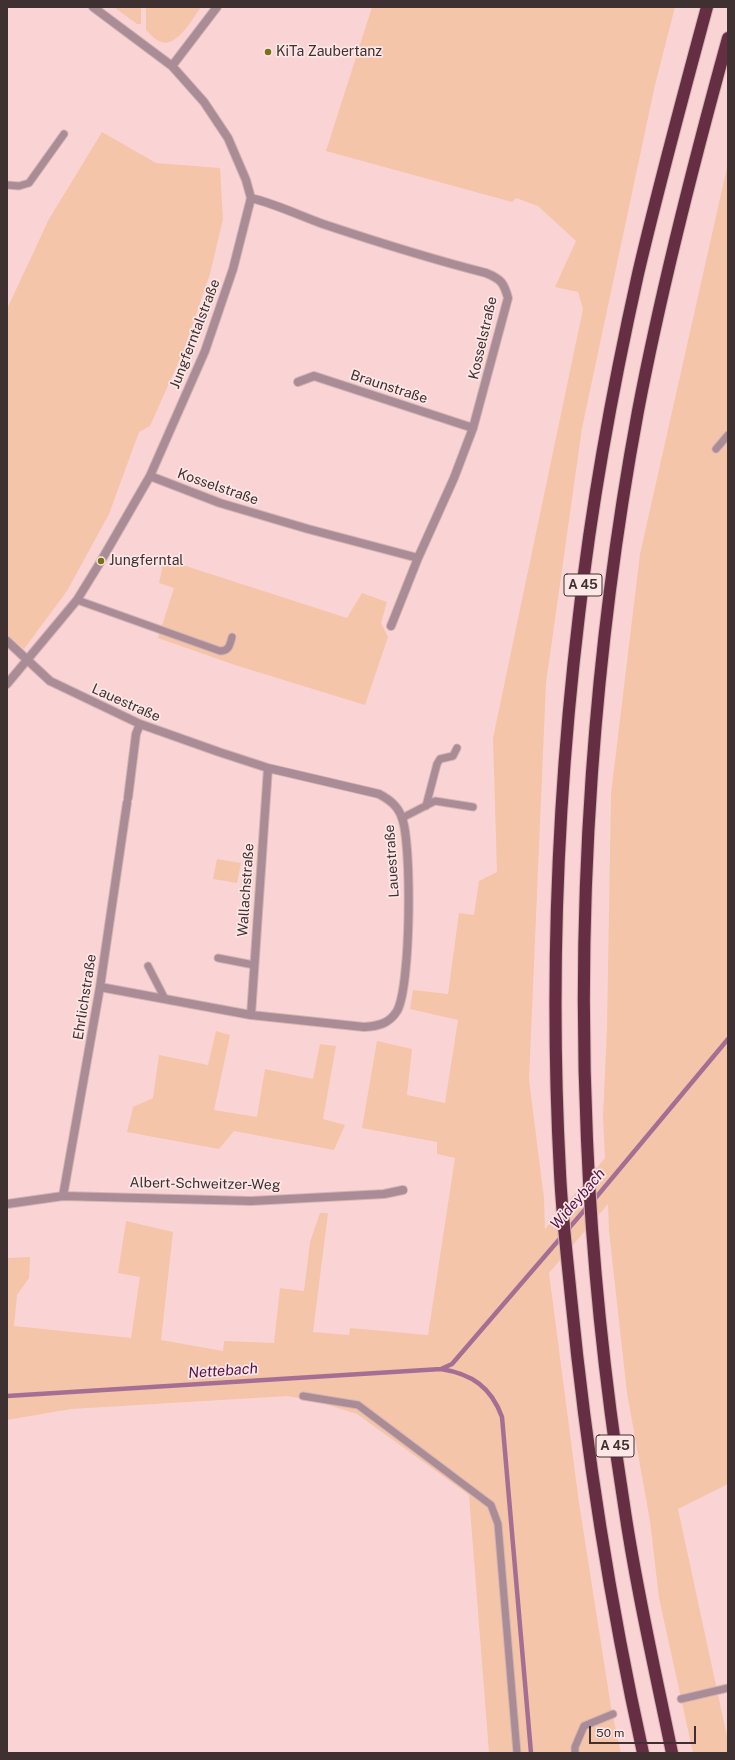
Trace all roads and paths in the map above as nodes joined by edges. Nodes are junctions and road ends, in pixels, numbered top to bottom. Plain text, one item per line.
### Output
1 (93, 7) edge
2 (217, 7) edge
3 (707, 7) edge
4 (728, 38) edge
5 (172, 66) junction
6 (64, 134) dead end
7 (7, 185) edge
8 (251, 198) junction
9 (298, 382) dead end
10 (473, 428) junction
11 (728, 435) edge
12 (716, 449) dead end
13 (150, 476) junction
14 (418, 558) junction
15 (77, 600) junction
16 (391, 626) dead end
17 (232, 637) dead end
18 (7, 641) edge
19 (27, 660) junction
20 (7, 684) edge
21 (140, 724) junction
22 (457, 748) dead end
23 (268, 768) junction
24 (426, 806) junction
25 (473, 808) dead end
26 (402, 818) junction
27 (218, 958) dead end
28 (254, 965) junction
29 (148, 966) dead end
30 (100, 987) junction
31 (165, 999) junction
32 (251, 1015) junction
33 (403, 1190) dead end
34 (63, 1196) junction
35 (7, 1204) edge
36 (303, 1396) dead end
37 (728, 1688) edge
38 (680, 1699) dead end
39 (613, 1714) dead end
40 (517, 1753) edge
41 (575, 1753) edge
42 (643, 1753) edge
43 (672, 1753) edge

1 - 5 street
2 - 5 street
3 - 42 highway, A 45
4 - 43 highway, A 45
5 - 8 street
6 - 7 lane
8 - 10 street, Kosselstraße
8 - 13 street, Jungferntalstraße
9 - 10 street, Braunstraße
10 - 14 street, Kosselstraße
11 - 12 lane
13 - 14 street, Kosselstraße
13 - 15 street, Jungferntalstraße
14 - 16 street, Kosselstraße
15 - 17 lane
15 - 19 street, Jungferntalstraße
18 - 19 street, Lauestraße
19 - 20 street, Jungferntalstraße
19 - 21 street, Lauestraße
21 - 23 street, Lauestraße
21 - 30 street, Ehrlichstraße
22 - 24 lane
23 - 26 street, Lauestraße
23 - 28 street, Wallachstraße
24 - 25 lane
24 - 26 lane
26 - 32 street, Lauestraße
27 - 28 lane
28 - 32 street, Wallachstraße
29 - 31 lane
30 - 31 street, Lauestraße
30 - 34 street, Ehrlichstraße
31 - 32 street, Lauestraße
33 - 34 street, Albert-Schweitzer-Weg
34 - 35 street, Albert-Schweitzer-Weg
36 - 40 lane
37 - 38 lane
39 - 41 lane

